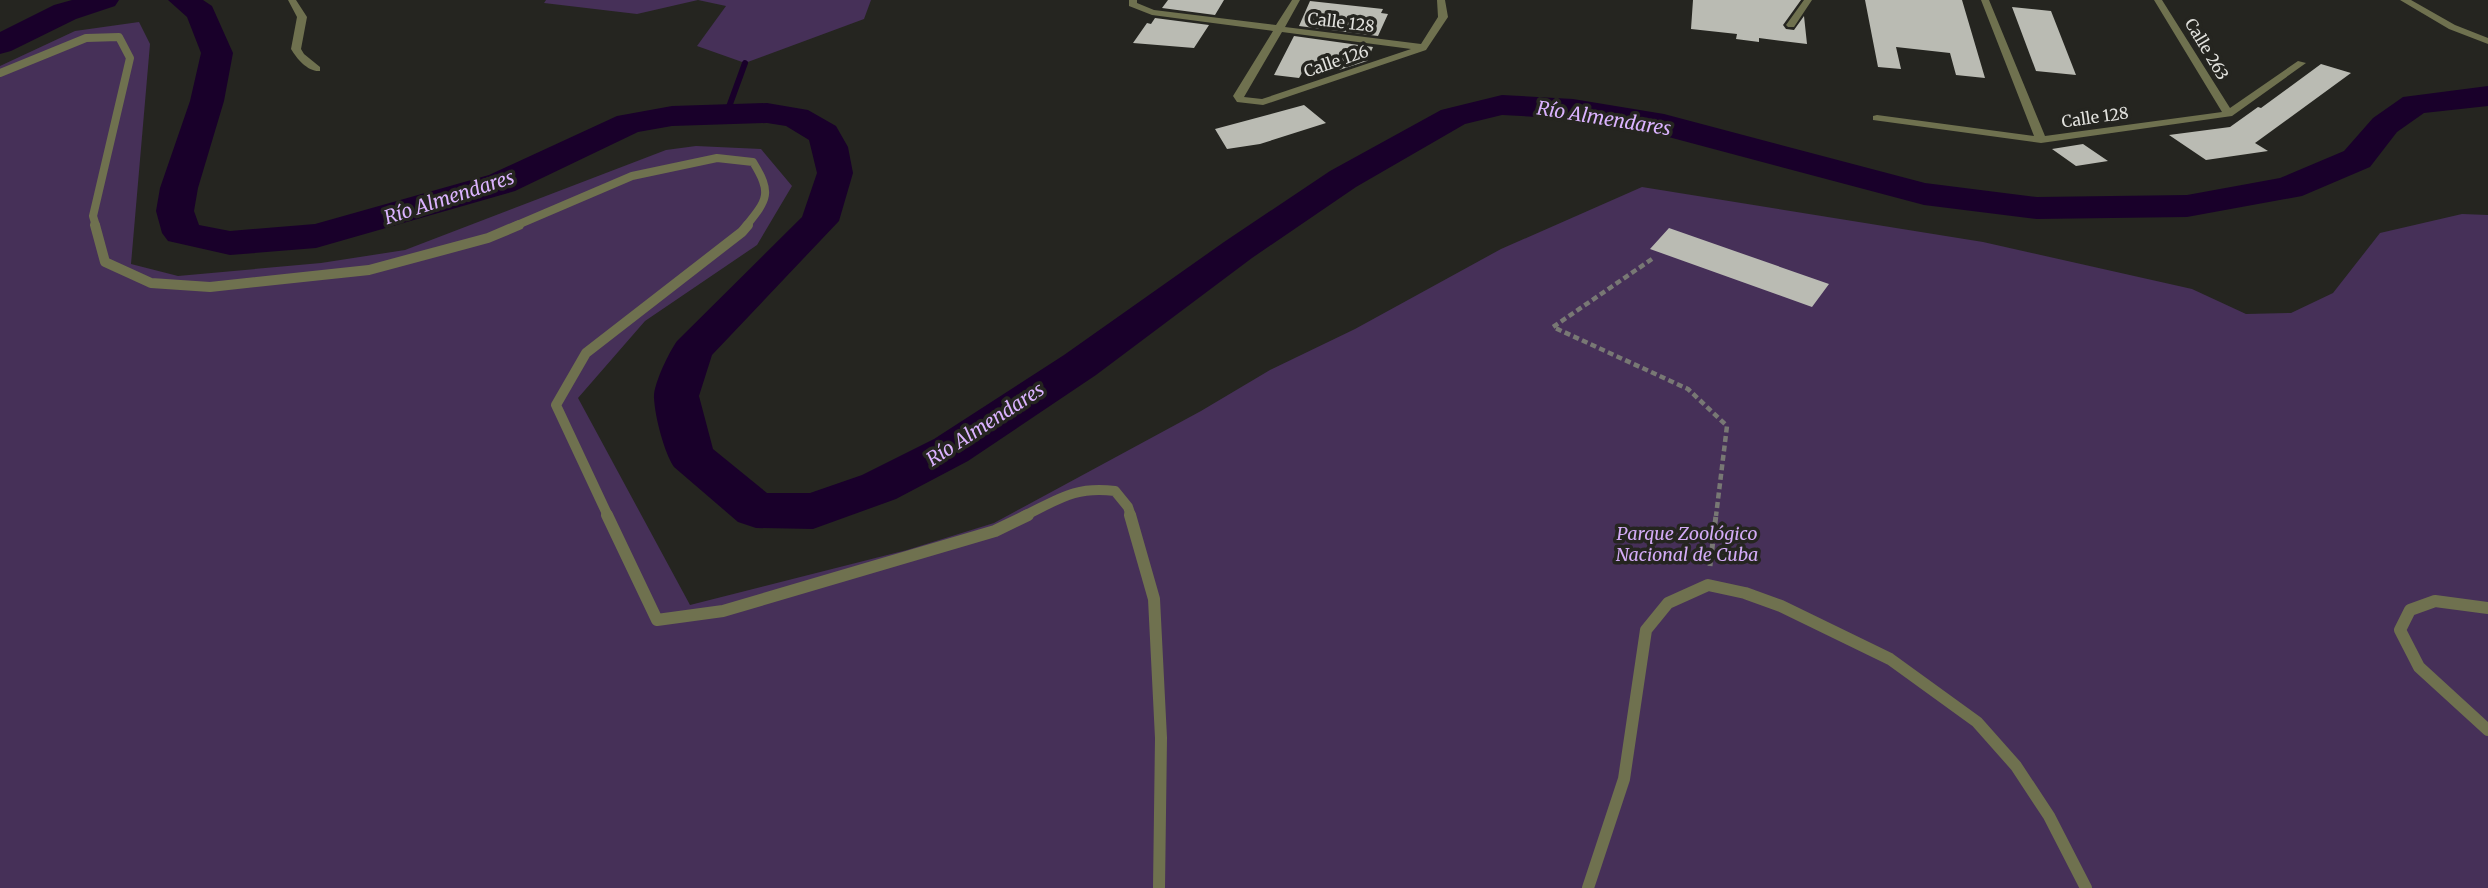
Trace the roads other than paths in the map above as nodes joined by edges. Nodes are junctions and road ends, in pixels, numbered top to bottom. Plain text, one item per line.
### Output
1 (292, 0) edge
2 (1296, 0) edge
3 (1441, 0) edge
4 (1808, 0) edge
5 (1985, 0) edge
6 (2158, 0) edge
7 (2404, 0) edge
8 (1132, 2) edge
9 (1791, 25) dead end
10 (1280, 30) junction
11 (2488, 41) edge
12 (1423, 48) junction
13 (2301, 63) dead end
14 (317, 69) dead end
15 (0, 73) edge
16 (2228, 114) junction
17 (1877, 118) dead end
18 (2041, 140) junction
19 (2488, 608) edge
20 (2488, 730) edge
21 (1159, 888) edge
22 (1588, 888) edge
23 (2085, 888) edge

1 - 14 street
2 - 10 street
3 - 12 street
4 - 9 street
5 - 18 street
6 - 16 street, Calle 263
7 - 11 street
8 - 10 street, Calle 128
10 - 12 street, Calle 128
10 - 12 street, Calle 126
13 - 16 street, Calle 128
15 - 21 lane
16 - 18 street, Calle 128
17 - 18 street, Calle 128
19 - 20 lane
22 - 23 lane

